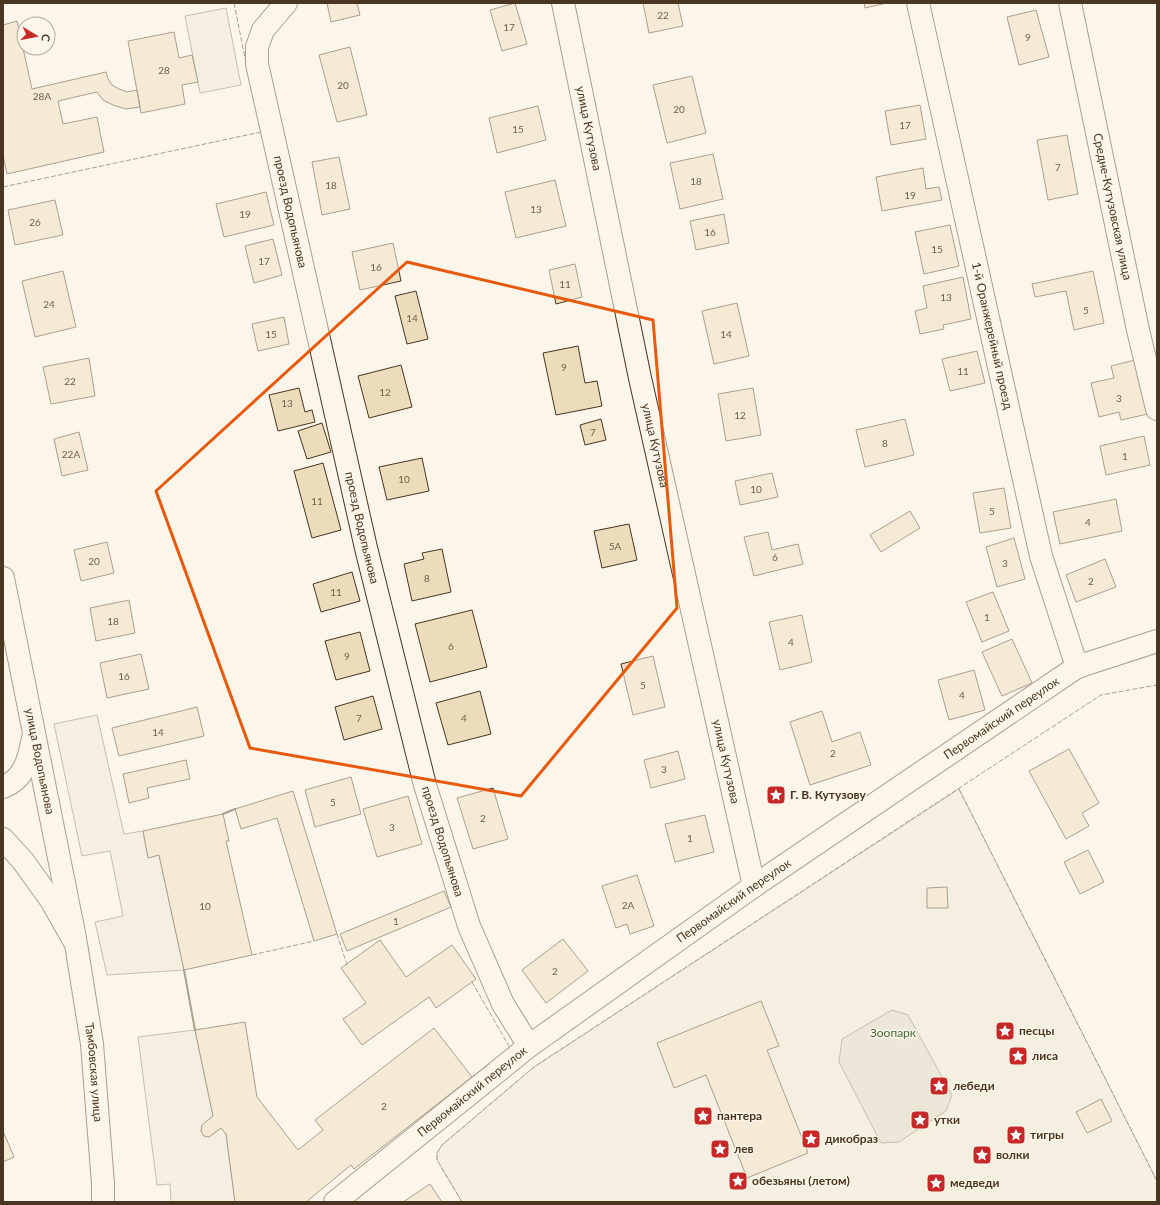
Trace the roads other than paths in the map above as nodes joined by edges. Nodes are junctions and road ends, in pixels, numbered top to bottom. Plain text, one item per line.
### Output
1 (286, 3) edge
2 (563, 3) edge
3 (918, 3) edge
4 (1070, 3) edge
5 (1157, 409) edge
6 (3, 578) edge
7 (1157, 641) edge
8 (1077, 667) junction
9 (34, 733) junction
10 (3, 787) edge
11 (3, 839) edge
12 (754, 886) junction
13 (76, 944) junction
14 (529, 1046) junction
15 (103, 1202) edge
16 (335, 1202) edge

1 - 14 street, проезд Водопьянова
2 - 12 street, улица Кутузова
3 - 8 street, 1-й Оранжерейный проезд
4 - 5 street, Средне-Кутузовская улица
6 - 9 street, улица Водопьянова
7 - 8 street, Первомайский переулок
8 - 12 street, Первомайский переулок
9 - 10 street
9 - 13 street, улица Водопьянова
11 - 13 street
12 - 14 street, Первомайский переулок
13 - 15 street, Тамбовская улица
14 - 16 street, Первомайский переулок

